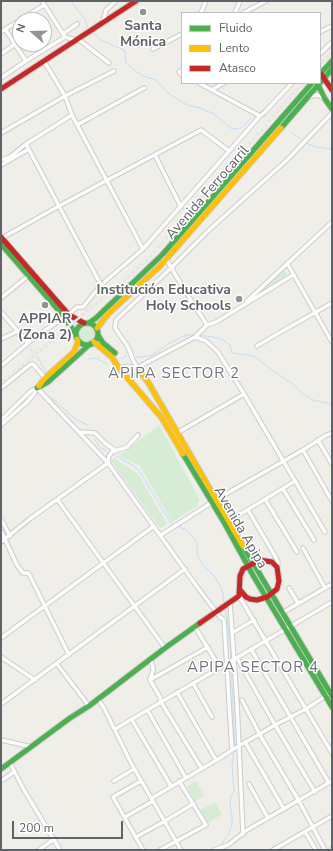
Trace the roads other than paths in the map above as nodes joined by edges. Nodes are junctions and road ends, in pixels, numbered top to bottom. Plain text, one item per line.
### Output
1 (42, 1) edge
2 (116, 1) edge
3 (136, 1) edge
4 (206, 1) edge
5 (240, 1) edge
6 (266, 1) edge
7 (44, 5) junction
8 (33, 12) edge
9 (201, 12) edge
10 (235, 12) edge
11 (244, 12) edge
12 (103, 22) junction
13 (77, 24) dead end
14 (12, 25) edge
15 (332, 26) edge
16 (5, 29) junction
17 (1, 32) edge
18 (321, 32) edge
19 (64, 35) junction
20 (181, 35) edge
21 (78, 39) junction
22 (12, 40) edge
23 (332, 42) edge
24 (12, 46) edge
25 (152, 50) dead end
26 (20, 52) edge
27 (321, 53) edge
28 (1, 54) edge
29 (26, 61) junction
30 (44, 61) junction
31 (332, 61) edge
32 (109, 63) dead end
33 (332, 69) edge
34 (114, 71) dead end
35 (322, 75) edge
36 (1, 78) edge
37 (201, 84) edge
38 (222, 84) edge
39 (291, 84) edge
40 (311, 84) edge
41 (318, 84) edge
42 (144, 88) dead end
43 (1, 89) edge
44 (213, 89) junction
45 (332, 90) edge
46 (65, 96) junction
47 (306, 98) junction
48 (325, 99) junction
49 (332, 109) edge
50 (332, 113) edge
51 (72, 115) junction
52 (260, 116) junction
53 (77, 124) junction
54 (1, 133) edge
55 (26, 144) junction
56 (29, 149) junction
57 (229, 151) junction
58 (154, 155) junction
59 (1, 160) edge
60 (1, 165) edge
61 (106, 181) junction
62 (59, 206) junction
63 (181, 207) junction
64 (332, 222) edge
65 (1, 237) edge
66 (1, 244) edge
67 (143, 249) junction
68 (164, 257) junction
69 (287, 263) junction
70 (171, 268) junction
71 (293, 274) junction
72 (28, 276) junction
73 (101, 286) junction
74 (1, 298) edge
75 (332, 303) edge
76 (242, 306) junction
77 (1, 312) edge
78 (315, 313) junction
79 (67, 317) junction
80 (86, 323) junction
81 (207, 325) junction
82 (97, 328) junction
83 (18, 331) junction
84 (98, 335) junction
85 (77, 336) junction
86 (195, 337) junction
87 (1, 339) edge
88 (332, 342) edge
89 (28, 343) junction
90 (92, 343) junction
91 (258, 346) dead end
92 (114, 355) junction
93 (1, 366) edge
94 (118, 367) junction
95 (138, 369) junction
96 (46, 380) junction
97 (1, 388) edge
98 (37, 388) junction
99 (244, 394) junction
100 (1, 420) edge
101 (1, 425) edge
102 (79, 432) junction
103 (178, 433) junction
104 (332, 433) edge
105 (138, 435) dead end
106 (173, 436) junction
107 (318, 440) junction
108 (115, 450) junction
109 (303, 450) junction
110 (284, 461) junction
111 (108, 463) junction
112 (332, 464) edge
113 (295, 481) junction
114 (283, 488) junction
115 (57, 499) junction
116 (217, 499) junction
117 (265, 499) junction
118 (332, 500) edge
119 (212, 502) junction
120 (248, 510) junction
121 (1, 519) edge
122 (229, 521) junction
123 (154, 526) junction
124 (1, 531) edge
125 (325, 532) dead end
126 (161, 535) junction
127 (10, 536) junction
128 (5, 539) junction
129 (314, 540) dead end
130 (1, 542) edge
131 (303, 548) dead end
132 (297, 552) dead end
133 (103, 563) junction
134 (253, 563) junction
135 (248, 566) junction
136 (277, 567) junction
137 (185, 569) junction
138 (332, 584) edge
139 (289, 588) dead end
140 (325, 588) junction
141 (240, 590) junction
142 (239, 596) junction
143 (269, 596) junction
144 (332, 602) edge
145 (230, 603) junction
146 (298, 603) junction
147 (134, 605) junction
148 (46, 606) junction
149 (216, 612) junction
150 (282, 613) junction
151 (254, 620) junction
152 (196, 627) junction
153 (288, 627) junction
154 (232, 632) junction
155 (1, 638) edge
156 (266, 641) junction
157 (208, 647) junction
158 (165, 648) junction
159 (251, 649) junction
160 (69, 654) junction
161 (1, 657) edge
162 (150, 659) junction
163 (235, 659) junction
164 (227, 663) junction
165 (57, 664) junction
166 (220, 668) junction
167 (35, 680) junction
168 (150, 680) junction
169 (192, 683) junction
170 (177, 692) junction
171 (331, 693) edge
172 (325, 696) junction
173 (98, 699) junction
174 (242, 700) dead end
175 (161, 702) junction
176 (1, 704) edge
177 (89, 706) junction
178 (306, 708) junction
179 (332, 708) edge
180 (148, 711) junction
181 (212, 717) dead end
182 (291, 717) junction
183 (132, 720) junction
184 (274, 725) junction
185 (115, 729) junction
186 (260, 734) junction
187 (1, 740) edge
188 (245, 742) junction
189 (239, 746) junction
190 (32, 747) junction
191 (232, 750) junction
192 (332, 753) edge
193 (216, 760) junction
194 (10, 763) junction
195 (1, 769) edge
196 (134, 769) junction
197 (202, 769) junction
198 (14, 772) junction
199 (186, 778) junction
200 (1, 780) edge
201 (114, 781) dead end
202 (141, 781) junction
203 (179, 782) junction
204 (330, 782) edge
205 (249, 784) dead end
206 (171, 786) junction
207 (314, 792) junction
208 (153, 800) junction
209 (299, 801) junction
210 (193, 804) junction
211 (284, 809) junction
212 (332, 816) edge
213 (125, 817) junction
214 (268, 818) junction
215 (165, 822) junction
216 (313, 828) junction
217 (305, 832) junction
218 (243, 834) junction
219 (136, 837) junction
220 (54, 839) junction
221 (176, 841) junction
222 (228, 845) junction
223 (39, 850) edge
224 (60, 850) edge
225 (143, 850) edge
226 (160, 850) edge
227 (181, 850) edge
228 (214, 850) edge
229 (230, 850) edge
230 (273, 850) edge
231 (316, 850) edge
232 (325, 850) edge

1 - 7 street
2 - 12 street
3 - 12 main road
4 - 9 street
5 - 10 street
6 - 11 street
7 - 8 street
7 - 19 street
12 - 21 main road
13 - 19 street
14 - 16 street
15 - 18 street
16 - 17 street
16 - 22 street
19 - 21 street
19 - 29 street
20 - 25 street
21 - 30 main road
21 - 32 street
23 - 27 street
24 - 28 street
26 - 29 street
29 - 36 street
30 - 43 main road
30 - 46 street
31 - 35 main road, Avenida Ferrocarril
33 - 35 main road, Avenida Ferrocarril
34 - 46 street
35 - 45 main road
37 - 44 street
38 - 44 street
39 - 52 street
40 - 68 main road, Avenida Ferrocarril
41 - 47 main road, Avenida Ferrocarril
41 - 48 main road
42 - 53 street
44 - 52 street
46 - 51 street
46 - 54 street
47 - 48 street
47 - 68 main road, Avenida Ferrocarril
48 - 49 main road
50 - 70 street
51 - 53 street
51 - 55 street
52 - 57 street
53 - 61 street
55 - 56 street
55 - 59 street
56 - 60 street
56 - 62 street
57 - 58 street
57 - 63 street
58 - 61 street
58 - 63 street
61 - 62 street
61 - 67 street
62 - 65 street
62 - 73 street
63 - 67 street
64 - 69 street
65 - 79 main road
66 - 72 main road
67 - 73 street
68 - 70 street
68 - 80 main road, Avenida Ferrocarril
68 - 82 main road, Avenida Ferrocarril
69 - 71 street
69 - 76 street
70 - 81 street
70 - 95 street, Avenida Apipa
71 - 76 street
71 - 78 street
72 - 74 street
72 - 79 main road
73 - 79 street
75 - 78 street
76 - 81 street
77 - 83 street
78 - 88 street
78 - 91 street
79 - 80 main road
79 - 85 main road
79 - 89 street
80 - 82 main road
80 - 85 main road
81 - 86 street
82 - 84 main road
83 - 87 street
83 - 89 street
84 - 90 main road
84 - 92 main road, Avenida Apipa
85 - 90 main road
85 - 96 main road
86 - 95 street
86 - 99 street
89 - 93 street
90 - 92 main road, Avenida Apipa
90 - 96 main road
92 - 94 main road, Avenida Apipa
94 - 95 street
94 - 106 main road, Avenida Apipa
95 - 103 main road, Avenida Apipa
96 - 97 street
96 - 98 main road
98 - 100 street
98 - 101 street
98 - 102 street
99 - 103 street
99 - 110 street
102 - 108 street
102 - 111 street
103 - 106 street
103 - 116 main road, Avenida Apipa
104 - 107 street
105 - 108 street
106 - 119 main road, Avenida Apipa
107 - 109 street
107 - 112 street
108 - 111 street
109 - 110 street
109 - 118 street
110 - 113 street
110 - 116 street
111 - 115 street
111 - 123 street
113 - 114 street
113 - 125 street
114 - 117 street
114 - 129 street
115 - 127 street
115 - 133 street
116 - 119 street
116 - 122 main road, Avenida Apipa
117 - 120 street
117 - 132 street
119 - 126 street
119 - 135 main road, Avenida Apipa
120 - 122 street
120 - 136 street
121 - 127 street
122 - 134 main road, Avenida Apipa
123 - 126 street
123 - 133 street
124 - 128 street
126 - 137 street
127 - 128 street
128 - 130 street
128 - 148 street
131 - 140 street
133 - 147 street
133 - 148 street
134 - 135 main road
134 - 136 main road
134 - 143 main road, Avenida Apipa
135 - 141 main road
135 - 143 main road, Avenida Apipa
136 - 143 main road
137 - 147 street
137 - 149 street
138 - 140 street
139 - 146 street
140 - 146 street
141 - 142 main road
141 - 143 main road
142 - 145 main road
142 - 151 street
143 - 150 main road, Avenida Apipa
143 - 153 main road, Avenida Apipa
144 - 153 street
145 - 149 main road
145 - 154 street
146 - 150 street
147 - 158 street
147 - 160 street
148 - 155 street
148 - 160 street
149 - 152 main road
149 - 164 street
150 - 153 main road, Avenida Apipa
151 - 154 street
151 - 156 street
152 - 157 street
152 - 158 main road
153 - 156 street
153 - 171 main road, Avenida Apipa
153 - 172 main road, Avenida Apipa
154 - 163 street
156 - 159 street
156 - 178 street
157 - 166 street
157 - 168 street
158 - 162 main road
159 - 163 street
159 - 182 street
160 - 165 street
161 - 167 street
162 - 168 street
162 - 173 main road
163 - 164 street
163 - 184 street
163 - 189 street
164 - 166 street
164 - 191 street
165 - 167 street
165 - 177 street
166 - 169 street
167 - 176 street
168 - 175 street
169 - 170 street
169 - 181 street
170 - 175 street
170 - 193 street
171 - 172 street
172 - 178 street
172 - 179 main road, Avenida Apipa
173 - 177 main road
173 - 185 street
174 - 186 street
175 - 180 street
175 - 197 street
177 - 190 main road
178 - 182 street
178 - 192 street
180 - 183 street
180 - 199 street
182 - 184 street
182 - 204 street
183 - 185 street
183 - 206 street
184 - 186 street
184 - 207 street
185 - 196 street
186 - 188 street
186 - 209 street
187 - 190 street
188 - 189 street
188 - 211 street
189 - 191 street
189 - 218 street
190 - 194 main road
191 - 193 street
193 - 197 street
194 - 195 main road
194 - 198 street
196 - 201 street
196 - 202 street
197 - 199 street
198 - 200 street
198 - 220 street
199 - 203 street
202 - 208 street
202 - 213 street
203 - 206 street
203 - 210 street
204 - 207 street
205 - 214 street
206 - 208 street
207 - 209 street
208 - 213 street
208 - 215 street
209 - 211 street
209 - 216 street
210 - 215 street
210 - 221 street
211 - 214 street
212 - 216 street
213 - 219 street
214 - 218 street
215 - 219 street
215 - 221 street
216 - 217 street
216 - 232 street
217 - 230 street
217 - 231 street
218 - 222 street
219 - 225 street
220 - 223 street
220 - 224 street
221 - 226 street
221 - 227 street
222 - 228 street
222 - 229 street

